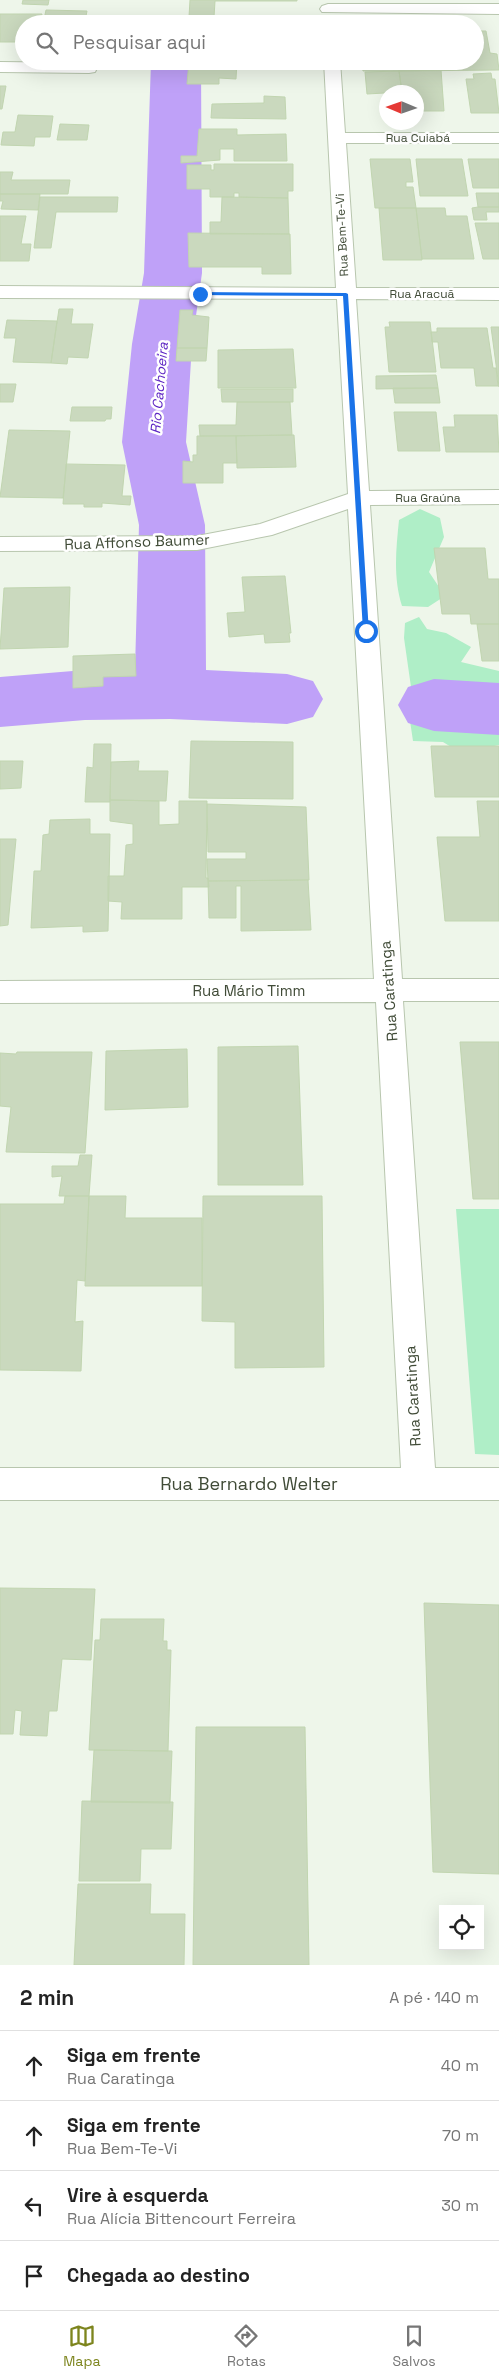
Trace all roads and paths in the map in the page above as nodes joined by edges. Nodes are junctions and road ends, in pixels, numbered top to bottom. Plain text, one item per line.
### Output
1 (499, 8) edge
2 (328, 11) edge
3 (0, 67) edge
4 (15, 67) edge
5 (332, 70) edge
6 (336, 138) junction
7 (499, 138) edge
8 (0, 292) edge
9 (346, 294) junction
10 (499, 294) edge
11 (499, 497) edge
12 (358, 498) junction
13 (0, 544) edge
14 (499, 990) edge
15 (389, 991) junction
16 (0, 992) edge
17 (0, 1484) edge
18 (419, 1484) junction
19 (499, 1484) edge

1 - 2 street
3 - 4 street
5 - 6 street, Rua Bem-Te-Vi
6 - 7 street, Rua Cuiabá
6 - 9 street, Rua Bem-Te-Vi
8 - 9 street, Rua Aracuã
9 - 10 street, Rua Aracuã
9 - 12 street, Rua Bem-Te-Vi
11 - 12 street, Rua Graúna
12 - 13 street, Rua Affonso Baumer
12 - 15 street, Rua Caratinga
14 - 15 street, Rua Mário Timm
15 - 16 street, Rua Mário Timm
15 - 18 street, Rua Caratinga
17 - 18 street, Rua Bernardo Welter
18 - 19 street, Rua Bernardo Welter

